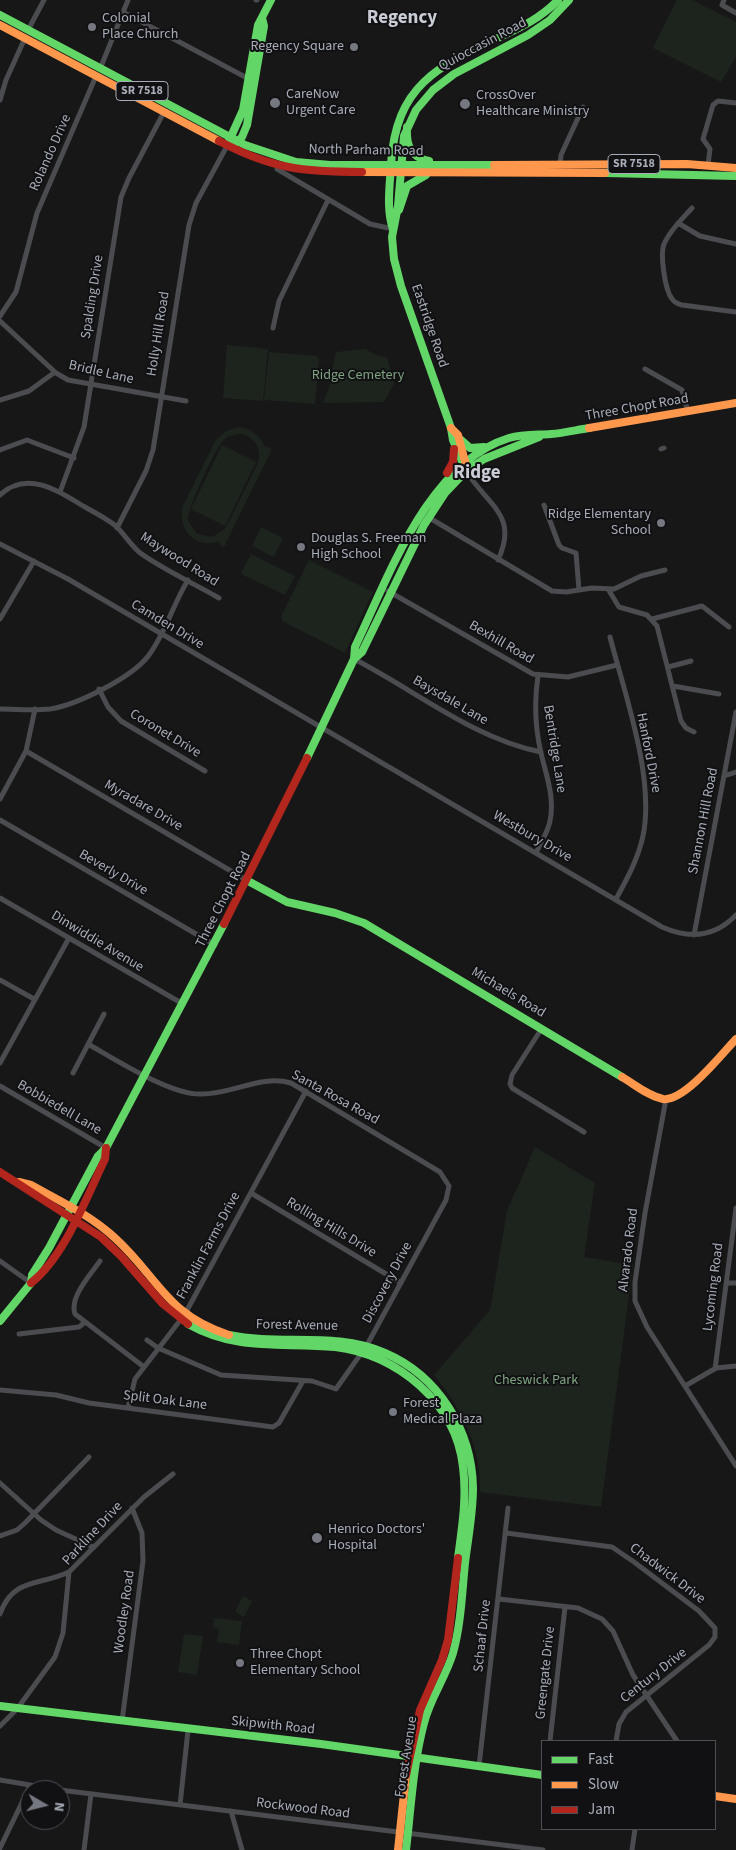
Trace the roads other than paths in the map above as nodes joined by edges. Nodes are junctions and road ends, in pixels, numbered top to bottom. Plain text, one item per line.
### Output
1 (44, 0) edge
2 (128, 0) edge
3 (271, 0) edge
4 (558, 0) edge
5 (569, 0) edge
6 (724, 0) edge
7 (123, 12) junction
8 (736, 13) edge
9 (0, 15) edge
10 (262, 18) junction
11 (0, 24) edge
12 (27, 34) junction
13 (98, 72) junction
14 (248, 79) junction
15 (0, 100) edge
16 (736, 102) edge
17 (583, 107) dead end
18 (164, 112) junction
19 (407, 127) junction
20 (229, 142) junction
21 (239, 143) junction
22 (268, 164) junction
23 (447, 164) junction
24 (736, 168) edge
25 (391, 169) junction
26 (400, 169) junction
27 (560, 169) junction
28 (708, 169) junction
29 (431, 173) junction
30 (736, 176) edge
31 (328, 200) junction
32 (692, 208) dead end
33 (399, 210) junction
34 (678, 223) junction
35 (393, 230) junction
36 (736, 244) edge
37 (736, 312) edge
38 (0, 316) edge
39 (0, 322) edge
40 (273, 328) dead end
41 (645, 369) dead end
42 (55, 372) junction
43 (90, 385) junction
44 (162, 397) junction
45 (0, 400) edge
46 (186, 401) dead end
47 (736, 402) edge
48 (688, 412) junction
49 (541, 436) junction
50 (456, 439) junction
51 (488, 447) junction
52 (0, 450) edge
53 (74, 458) junction
54 (465, 465) junction
55 (439, 487) junction
56 (60, 492) junction
57 (0, 495) edge
58 (544, 504) dead end
59 (428, 517) junction
60 (117, 528) junction
61 (0, 544) edge
62 (498, 560) junction
63 (34, 561) junction
64 (665, 570) dead end
65 (188, 580) junction
66 (608, 589) junction
67 (387, 590) junction
68 (579, 590) junction
69 (218, 598) dead end
70 (0, 619) edge
71 (652, 619) junction
72 (729, 627) dead end
73 (161, 635) junction
74 (610, 637) dead end
75 (354, 659) junction
76 (690, 660) dead end
77 (617, 665) junction
78 (668, 667) junction
79 (538, 676) junction
80 (673, 686) junction
81 (99, 689) junction
82 (719, 694) dead end
83 (0, 709) edge
84 (35, 709) junction
85 (736, 712) edge
86 (321, 726) junction
87 (694, 732) dead end
88 (26, 751) junction
89 (540, 752) junction
90 (205, 771) dead end
91 (736, 772) edge
92 (724, 776) junction
93 (0, 799) edge
94 (0, 820) edge
95 (536, 852) junction
96 (248, 880) junction
97 (0, 898) edge
98 (616, 900) junction
99 (736, 915) edge
100 (694, 935) junction
101 (69, 938) junction
102 (215, 945) junction
103 (0, 980) edge
104 (34, 999) junction
105 (184, 1005) junction
106 (104, 1014) dead end
107 (542, 1028) junction
108 (88, 1044) junction
109 (734, 1044) edge
110 (0, 1063) edge
111 (73, 1073) dead end
112 (146, 1075) junction
113 (0, 1086) edge
114 (306, 1091) junction
115 (666, 1099) junction
116 (584, 1132) dead end
117 (106, 1148) junction
118 (1, 1174) edge
119 (448, 1183) joint
120 (250, 1193) junction
121 (736, 1208) edge
122 (72, 1213) junction
123 (0, 1261) edge
124 (100, 1261) dead end
125 (31, 1283) junction
126 (401, 1283) junction
127 (727, 1283) junction
128 (736, 1283) edge
129 (183, 1317) junction
130 (0, 1321) edge
131 (84, 1323) junction
132 (19, 1334) dead end
133 (147, 1340) dead end
134 (158, 1348) junction
135 (365, 1348) junction
136 (736, 1366) edge
137 (144, 1367) junction
138 (715, 1369) junction
139 (303, 1381) junction
140 (685, 1386) junction
141 (0, 1390) edge
142 (128, 1408) junction
143 (89, 1457) dead end
144 (736, 1465) edge
145 (173, 1474) dead end
146 (0, 1483) edge
147 (132, 1508) junction
148 (508, 1508) dead end
149 (34, 1514) junction
150 (506, 1533) junction
151 (0, 1536) edge
152 (94, 1547) junction
153 (69, 1572) junction
154 (498, 1599) junction
155 (564, 1607) junction
156 (0, 1614) edge
157 (716, 1633) joint
158 (646, 1695) junction
159 (0, 1706) edge
160 (17, 1708) junction
161 (122, 1721) junction
162 (0, 1726) edge
163 (188, 1730) junction
164 (550, 1740) edge
165 (616, 1740) edge
166 (676, 1740) edge
167 (414, 1756) junction
168 (479, 1766) junction
169 (541, 1774) edge
170 (0, 1780) edge
171 (20, 1784) edge
172 (70, 1791) edge
173 (91, 1794) junction
174 (716, 1796) edge
175 (736, 1799) edge
176 (180, 1805) junction
177 (20, 1807) edge
178 (231, 1811) junction
179 (635, 1830) edge
180 (404, 1833) junction
181 (0, 1848) edge
182 (84, 1850) edge
183 (242, 1850) edge
184 (398, 1850) edge
185 (406, 1850) edge
186 (543, 1850) edge
187 (632, 1850) edge

1 - 12 street
2 - 7 street, Rolando Drive
3 - 10 main road
4 - 25 main road, Quioccasin Road
5 - 19 main road, Quioccasin Road
6 - 8 street
7 - 13 street, Rolando Drive
7 - 14 street
9 - 12 main road, North Parham Road / SR 7518
10 - 14 main road, Holly Hill Road
10 - 21 main road
11 - 12 main road, North Parham Road / SR 7518
12 - 13 main road, North Parham Road / SR 7518
12 - 15 street
13 - 18 main road, North Parham Road / SR 7518
13 - 20 main road, North Parham Road / SR 7518
13 - 38 street, Rolando Drive
14 - 20 main road, Holly Hill Road
16 - 28 street
17 - 27 street
18 - 20 main road, North Parham Road / SR 7518
18 - 43 street, Spalding Drive
19 - 23 main road
19 - 26 main road, Quioccasin Road
20 - 21 main road, North Parham Road / SR 7518
20 - 22 main road, North Parham Road / SR 7518
20 - 44 street, Holly Hill Road
21 - 25 main road, North Parham Road / SR 7518
22 - 25 main road, North Parham Road / SR 7518
22 - 31 street
23 - 26 main road, North Parham Road / SR 7518
23 - 27 main road, North Parham Road / SR 7518
24 - 28 main road, North Parham Road / SR 7518
25 - 26 main road, North Parham Road / SR 7518
25 - 35 main road, Eastridge Road
26 - 29 main road, North Parham Road / SR 7518
26 - 33 main road, Eastridge Road
27 - 28 main road, North Parham Road / SR 7518
27 - 29 main road, North Parham Road / SR 7518
28 - 30 main road, North Parham Road / SR 7518
29 - 33 main road
31 - 35 street
31 - 40 street
32 - 34 street
33 - 35 main road, Eastridge Road
34 - 36 street
34 - 37 street
35 - 50 main road, Eastridge Road
39 - 42 street, Bridle Lane
41 - 48 street
42 - 43 street, Bridle Lane
42 - 45 street
43 - 44 street, Bridle Lane
43 - 53 street, Spalding Drive
44 - 46 street, Bridle Lane
44 - 60 street, Holly Hill Road
47 - 48 main road, Three Chopt Road
48 - 49 main road, Three Chopt Road
49 - 51 main road, Three Chopt Road
49 - 54 main road, Three Chopt Road
50 - 51 main road
50 - 54 main road, Eastridge Road
50 - 55 main road
51 - 54 main road, Three Chopt Road
52 - 53 street
53 - 56 street, Spalding Drive
54 - 55 main road, Three Chopt Road
54 - 59 main road, Three Chopt Road
54 - 62 street
55 - 67 main road, Three Chopt Road
56 - 57 street, Maywood Road
56 - 60 street, Maywood Road
58 - 68 street
59 - 62 street
59 - 67 main road, Three Chopt Road
60 - 65 street, Maywood Road
61 - 63 street, Camden Drive
62 - 68 street
63 - 70 street
63 - 73 street, Camden Drive
64 - 66 street
65 - 69 street, Maywood Road
65 - 73 street
66 - 68 street
66 - 71 street
67 - 75 main road, Three Chopt Road
67 - 79 street, Bexhill Road
71 - 72 street
71 - 78 street
73 - 81 street
73 - 86 street, Camden Drive
74 - 77 street, Hanford Drive
75 - 86 main road, Three Chopt Road
75 - 89 street, Baysdale Lane
76 - 78 street
77 - 79 street, Bexhill Road
77 - 98 street, Hanford Drive
78 - 80 street
79 - 89 street, Bentridge Lane
80 - 82 street
80 - 87 street
81 - 84 street
81 - 90 street, Coronet Drive
83 - 84 street
84 - 88 street
85 - 92 street, Shannon Hill Road
86 - 95 street, Westbury Drive
86 - 96 main road, Three Chopt Road
88 - 93 street
88 - 96 street, Myradare Drive
89 - 95 street, Bentridge Lane
91 - 92 street
92 - 100 street, Shannon Hill Road
94 - 102 street, Beverly Drive
95 - 98 street, Westbury Drive
96 - 102 main road, Three Chopt Road
96 - 107 main road, Michaels Road
97 - 101 street, Dinwiddie Avenue
98 - 100 street, Westbury Drive
99 - 100 street, Westbury Drive
101 - 104 street
101 - 105 street, Dinwiddie Avenue
102 - 105 main road, Three Chopt Road
103 - 104 street
104 - 110 street
105 - 112 main road, Three Chopt Road
106 - 108 street
107 - 115 main road, Michaels Road
107 - 116 street
108 - 111 street
108 - 112 street, Santa Rosa Road
109 - 115 main road
112 - 114 street, Santa Rosa Road
112 - 117 main road, Three Chopt Road
113 - 117 street, Bobbiedell Lane
114 - 119 street, Santa Rosa Road
114 - 120 street, Franklin Farms Drive
115 - 140 street, Alvarado Road
117 - 122 main road, Three Chopt Road
118 - 122 main road, Forest Avenue
119 - 126 street, Discovery Drive
120 - 126 street, Rolling Hills Drive
120 - 129 street, Franklin Farms Drive
121 - 127 street, Lycoming Road
122 - 125 main road, Three Chopt Road
122 - 129 main road, Forest Avenue
123 - 125 street
124 - 131 street
125 - 130 main road, Three Chopt Road
126 - 135 street, Discovery Drive
127 - 128 street
127 - 138 street, Lycoming Road
129 - 134 street, Franklin Farms Drive
129 - 135 main road, Forest Avenue
131 - 132 street
131 - 137 street
133 - 134 street
134 - 137 street, Franklin Farms Drive
134 - 139 street
135 - 139 street, Discovery Drive
135 - 167 main road, Forest Avenue
136 - 138 street
137 - 142 street, Franklin Farms Drive
138 - 140 street
139 - 142 street, Split Oak Lane
140 - 144 street, Alvarado Road
141 - 142 street, Split Oak Lane
143 - 149 street
145 - 147 street, Parkline Drive
146 - 149 street
147 - 152 street, Parkline Drive
147 - 161 street, Woodley Road
148 - 150 street, Schaaf Drive
149 - 151 street
149 - 152 street
150 - 154 street, Schaaf Drive
150 - 157 street, Chadwick Drive
152 - 153 street, Parkline Drive
153 - 156 street
153 - 160 street, Parkline Drive
154 - 155 street
154 - 168 street, Schaaf Drive
155 - 158 street
155 - 164 street, Greengate Drive
157 - 158 street, Century Drive
158 - 165 street, Century Drive
158 - 166 street
159 - 160 main road, Skipwith Road
160 - 161 main road, Skipwith Road
160 - 162 street, Parkline Drive
161 - 163 main road, Skipwith Road
163 - 167 main road, Skipwith Road
163 - 176 street
167 - 168 main road, Skipwith Road
167 - 180 main road, Forest Avenue
168 - 169 main road, Skipwith Road
170 - 171 street, Rockwood Road
172 - 173 street, Rockwood Road
173 - 176 street, Rockwood Road
173 - 182 street
174 - 175 main road
176 - 178 street, Rockwood Road
177 - 181 street
178 - 180 street, Rockwood Road
178 - 183 street
179 - 187 street
180 - 184 main road, Forest Avenue
180 - 185 main road, Forest Avenue
180 - 186 street, Rockwood Road

